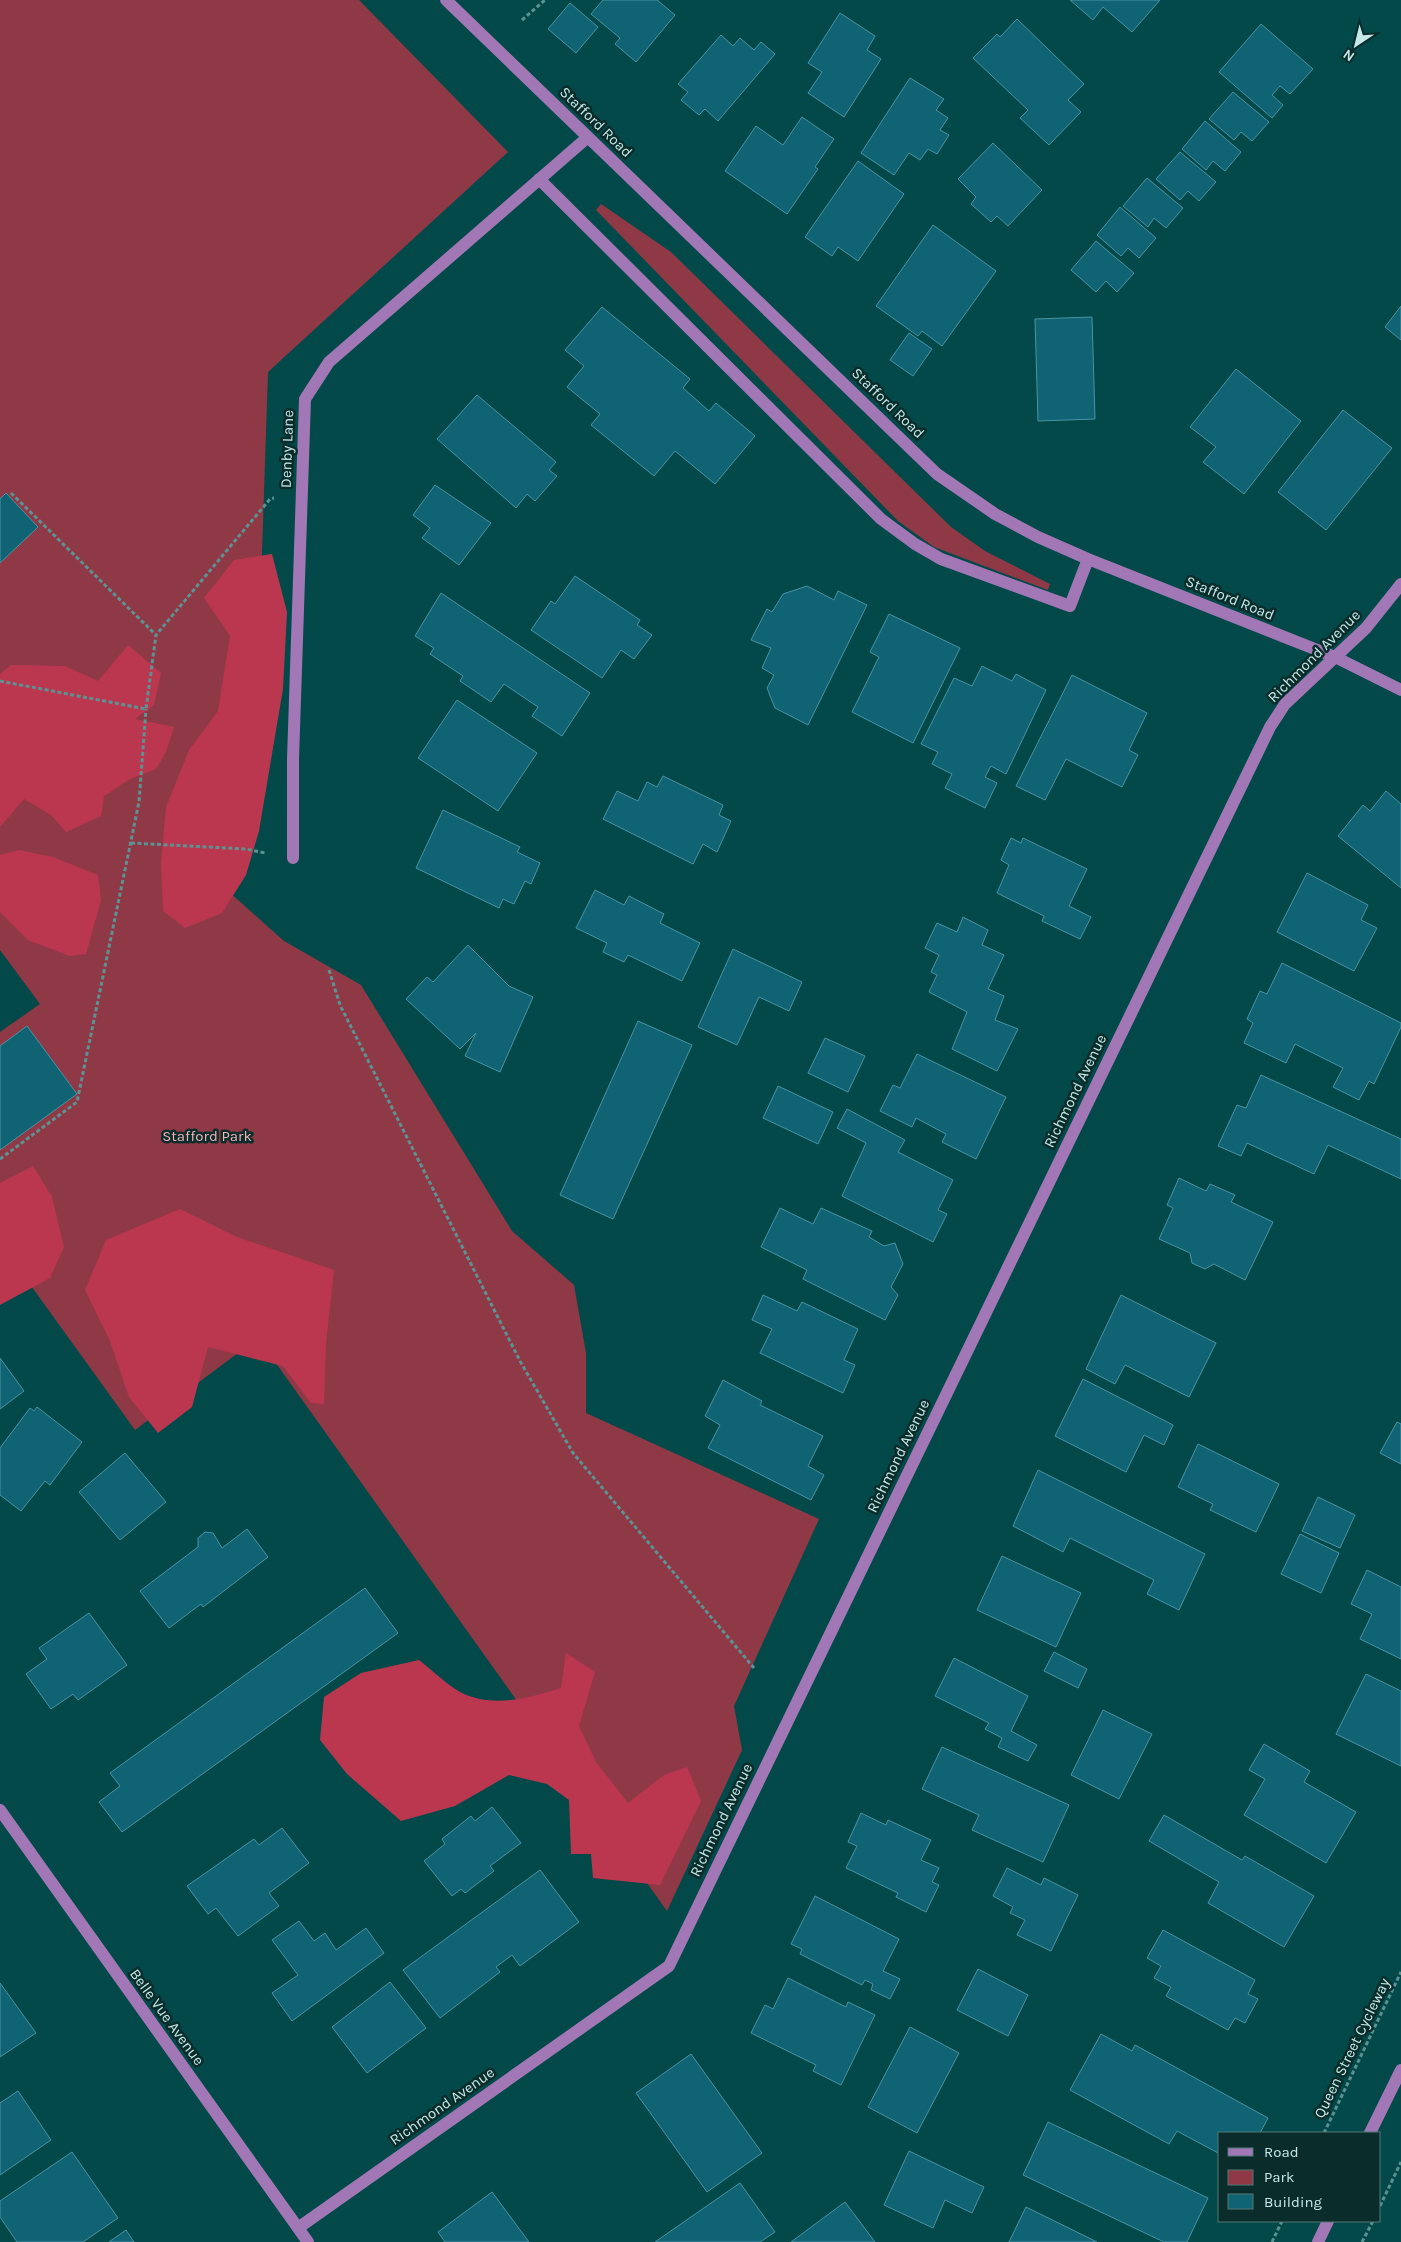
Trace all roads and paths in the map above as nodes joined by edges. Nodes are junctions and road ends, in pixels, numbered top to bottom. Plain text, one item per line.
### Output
1 (446, 0) edge
2 (545, 0) edge
3 (522, 20) dead end
4 (588, 136) junction
5 (539, 178) junction
6 (11, 493) dead end
7 (279, 497) dead end
8 (1088, 559) junction
9 (1401, 584) edge
10 (156, 635) junction
11 (1335, 657) junction
12 (0, 681) edge
13 (1401, 690) edge
14 (146, 709) junction
15 (131, 843) junction
16 (246, 849) dead end
17 (293, 858) dead end
18 (329, 970) dead end
19 (0, 1159) edge
20 (754, 1668) dead end
21 (0, 1810) edge
22 (1401, 1972) edge
23 (1401, 2070) edge
24 (1324, 2132) edge
25 (1370, 2132) edge
26 (1401, 2162) edge
27 (1381, 2204) edge
28 (1282, 2222) edge
29 (1328, 2222) edge
30 (1372, 2222) edge
31 (298, 2228) junction
32 (308, 2242) edge
33 (1272, 2242) edge
34 (1318, 2242) edge
35 (1362, 2242) edge

1 - 4 street, Stafford Road
2 - 3 path
4 - 5 street, Denby Lane
4 - 8 street, Stafford Road
5 - 8 street
5 - 17 street, Denby Lane
6 - 10 path
7 - 10 path
8 - 11 street, Stafford Road
9 - 11 street, Richmond Avenue
10 - 14 path
11 - 13 street, Stafford Road
11 - 31 street, Richmond Avenue
12 - 14 path
14 - 15 path
15 - 16 path
15 - 19 path
18 - 20 path
21 - 31 street, Belle Vue Avenue
22 - 24 path, Queen Street Cycleway
23 - 25 street
26 - 27 path
28 - 33 path
29 - 34 street
30 - 35 path
31 - 32 street, Belle Vue Avenue

